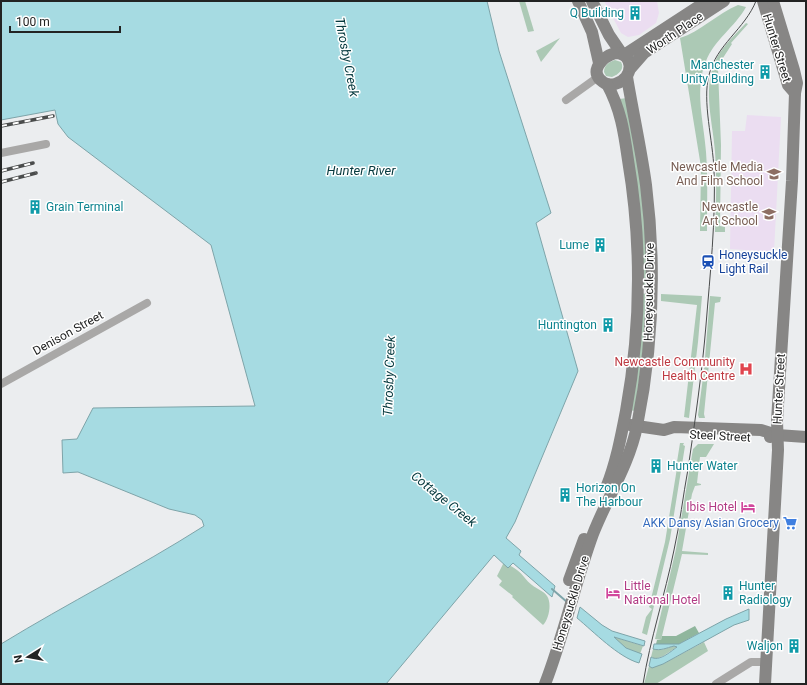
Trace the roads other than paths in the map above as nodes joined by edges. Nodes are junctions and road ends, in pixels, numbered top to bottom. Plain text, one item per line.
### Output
1 (578, 1) edge
2 (592, 1) edge
3 (707, 1) edge
4 (724, 1) edge
5 (766, 3) edge
6 (623, 55) junction
7 (599, 63) junction
8 (628, 73) junction
9 (602, 81) junction
10 (800, 93) edge
11 (566, 100) dead end
12 (46, 144) dead end
13 (1, 153) edge
14 (147, 303) dead end
15 (1, 384) edge
16 (623, 424) junction
17 (637, 427) junction
18 (777, 436) junction
19 (806, 437) edge
20 (569, 593) junction
21 (564, 611) junction
22 (766, 662) junction
23 (536, 684) edge
24 (545, 684) edge
25 (716, 684) edge
26 (765, 684) edge

1 - 7 main road
2 - 6 main road
3 - 6 main road, Worth Place
4 - 8 main road, Worth Place
5 - 10 main road, Hunter Street
6 - 7 main road
6 - 8 main road
7 - 9 main road
8 - 9 main road
8 - 17 main road, Honeysuckle Drive
9 - 11 street
9 - 16 main road, Honeysuckle Drive
10 - 18 main road, Hunter Street
12 - 13 street
14 - 15 street, Denison Street
16 - 17 main road, Steel Street
16 - 20 main road, Honeysuckle Drive
17 - 18 main road, Steel Street
17 - 20 main road, Honeysuckle Drive
18 - 19 main road, Steel Street
18 - 22 main road, Hunter Street
20 - 21 main road, Honeysuckle Drive
21 - 23 main road, Honeysuckle Drive
21 - 24 main road, Honeysuckle Drive
22 - 25 street
22 - 26 main road, Hunter Street

